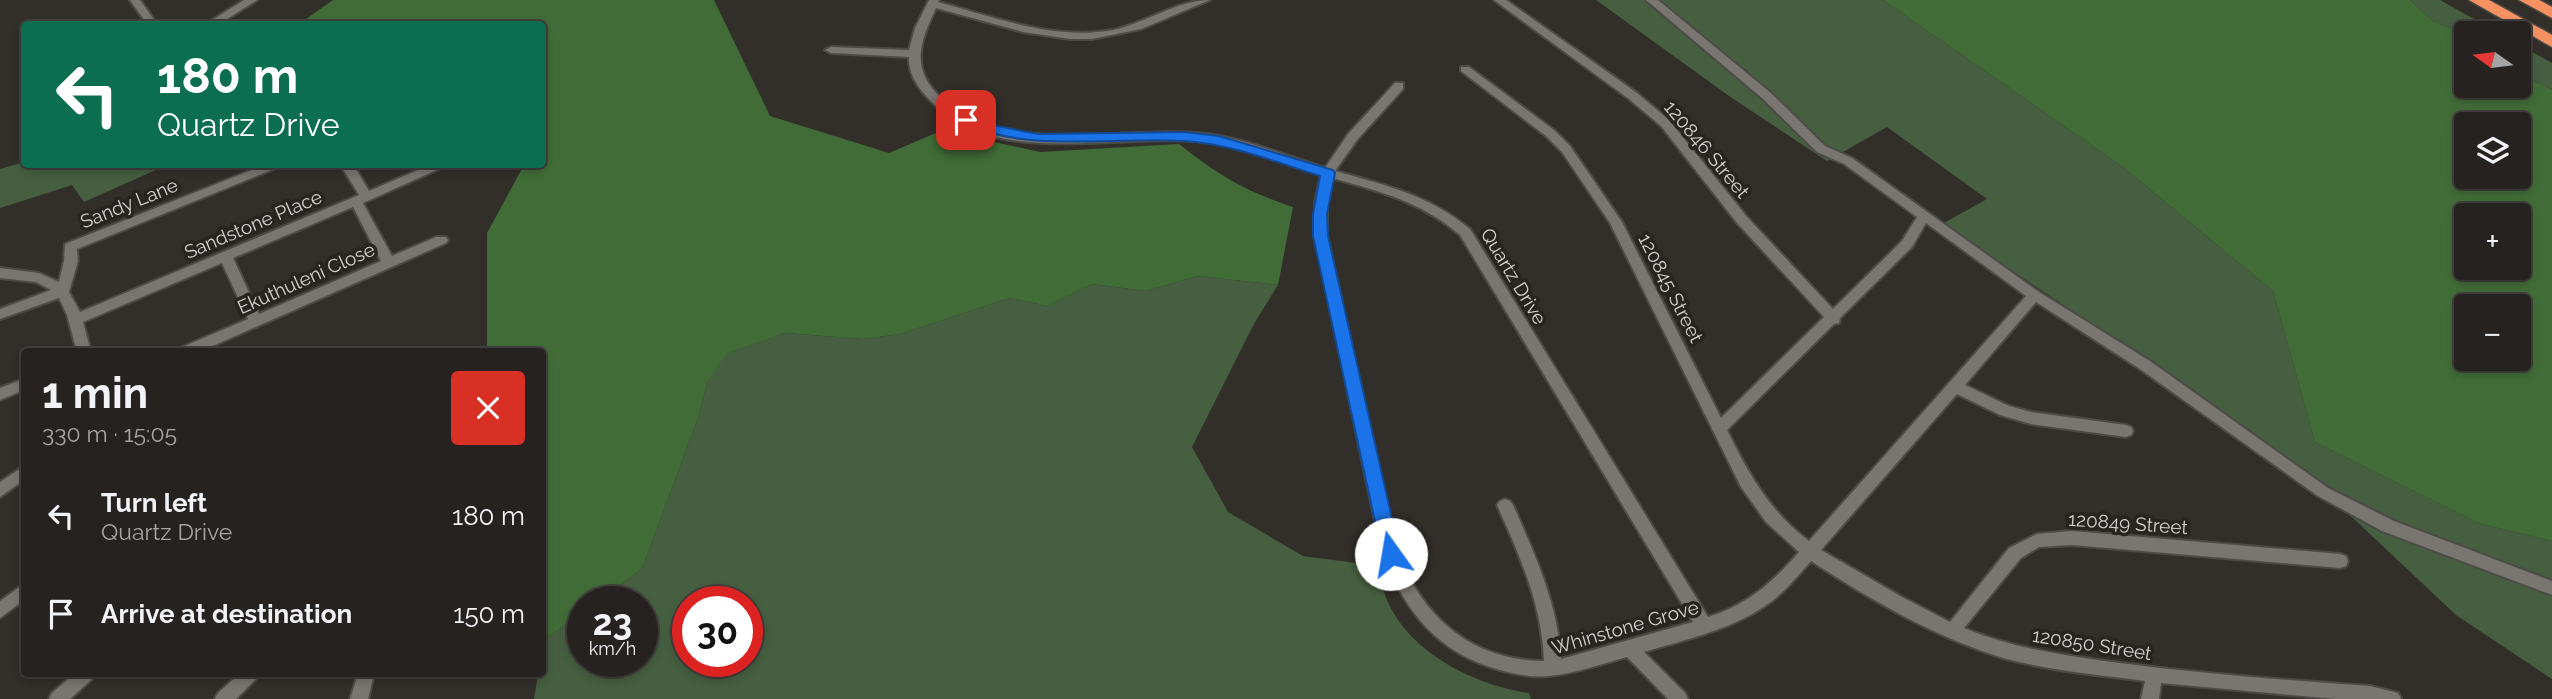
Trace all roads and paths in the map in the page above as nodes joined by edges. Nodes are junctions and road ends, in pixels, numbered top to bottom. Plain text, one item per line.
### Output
1 (135, 0) edge
2 (252, 0) edge
3 (1205, 0) edge
4 (1499, 0) edge
5 (1651, 0) edge
6 (2477, 0) edge
7 (2527, 0) edge
8 (934, 2) edge
9 (2552, 13) edge
10 (150, 21) edge
11 (217, 21) edge
12 (2552, 42) edge
13 (831, 50) dead end
14 (915, 54) junction
15 (1465, 69) dead end
16 (1399, 86) dead end
17 (270, 168) edge
18 (348, 168) edge
19 (435, 168) edge
20 (1328, 173) junction
21 (362, 200) junction
22 (1923, 216) junction
23 (441, 240) dead end
24 (225, 256) junction
25 (389, 263) junction
26 (0, 273) edge
27 (63, 291) junction
28 (2034, 295) junction
29 (0, 314) edge
30 (76, 319) junction
31 (1834, 319) junction
32 (256, 321) junction
33 (83, 348) edge
34 (195, 348) edge
35 (21, 385) edge
36 (1954, 386) junction
37 (0, 394) edge
38 (1720, 428) junction
39 (2126, 431) dead end
40 (21, 474) edge
41 (0, 491) edge
42 (1505, 505) dead end
43 (1808, 552) junction
44 (2340, 561) dead end
45 (2552, 588) edge
46 (21, 594) edge
47 (0, 611) edge
48 (1704, 625) junction
49 (1953, 630) junction
50 (1630, 649) junction
51 (1553, 668) junction
52 (2154, 676) junction
53 (83, 677) edge
54 (247, 677) edge
55 (365, 677) edge
56 (58, 699) edge
57 (224, 699) edge
58 (359, 699) edge
59 (1679, 699) edge
60 (2150, 699) edge
61 (2392, 699) edge

1 - 10 street
2 - 11 street
3 - 8 street
4 - 31 street, 120846 Street
5 - 22 street
6 - 12 highway
7 - 9 highway
8 - 14 street
13 - 14 street
14 - 20 street, Quartz Drive
15 - 38 street, 120845 Street
16 - 20 street
17 - 27 street, Sandy Lane
18 - 21 street
19 - 21 street, Sandstone Place
20 - 48 street, Quartz Drive
20 - 51 street, Whinstone Grove
21 - 24 street, Sandstone Place
21 - 25 street
22 - 28 street
22 - 31 street
23 - 25 street, Ekuthuleni Close
24 - 30 street, Sandstone Place
24 - 32 street
25 - 32 street, Ekuthuleni Close
26 - 27 street
27 - 29 street
27 - 30 street
28 - 36 street, Whinstone Grove
28 - 45 street
30 - 33 street
31 - 38 street
32 - 34 street, Ekuthuleni Close
35 - 37 street
36 - 39 street
36 - 43 street, Whinstone Grove
38 - 43 street, 120845 Street
40 - 41 street
42 - 51 street
43 - 48 street, Whinstone Grove
43 - 49 street, 120850 Street
44 - 49 street, 120849 Street
46 - 47 street
48 - 50 street, Whinstone Grove
49 - 52 street, 120850 Street
50 - 51 street, Whinstone Grove
50 - 59 street
52 - 60 street
52 - 61 street, 120850 Street
53 - 56 street
54 - 57 street
55 - 58 street

